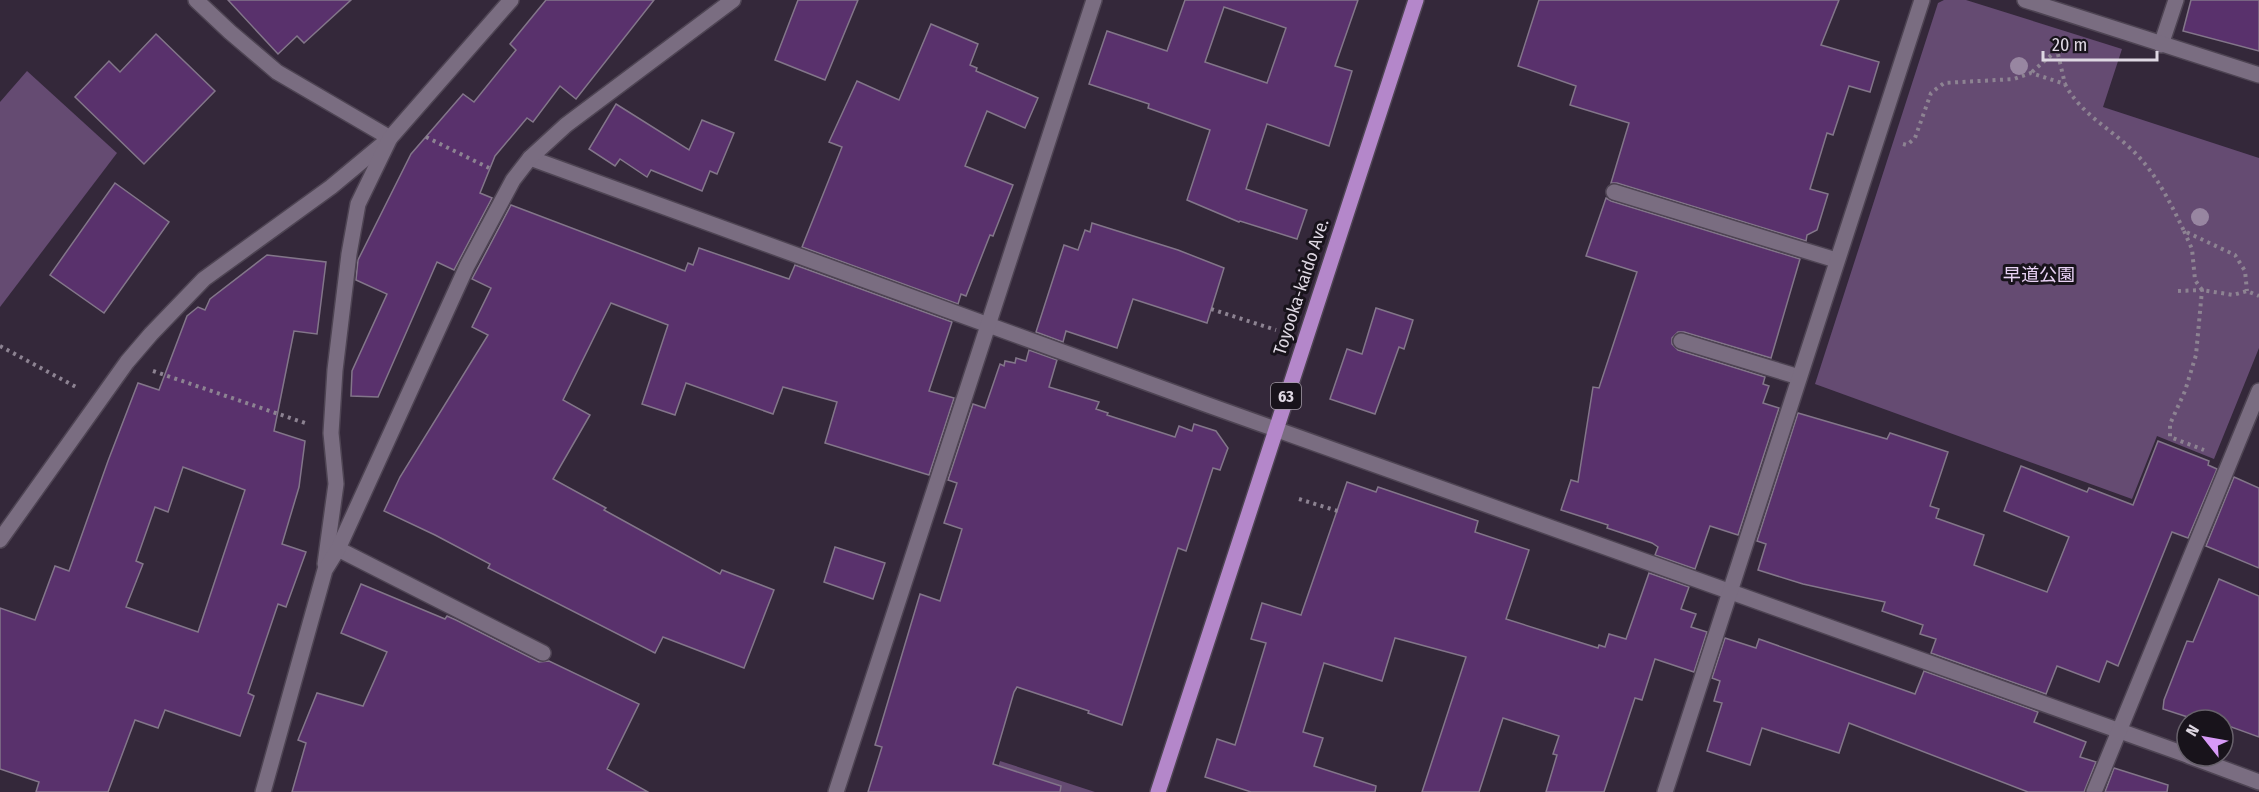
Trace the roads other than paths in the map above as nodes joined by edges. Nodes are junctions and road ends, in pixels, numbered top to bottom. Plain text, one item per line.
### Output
1 (196, 0) edge
2 (511, 0) edge
3 (733, 0) edge
4 (1094, 0) edge
5 (1416, 0) edge
6 (1922, 0) edge
7 (2025, 0) edge
8 (2176, 0) edge
9 (2161, 45) junction
10 (2259, 75) edge
11 (390, 138) junction
12 (530, 158) junction
13 (1614, 192) dead end
14 (1836, 260) junction
15 (988, 326) junction
16 (1681, 341) dead end
17 (1799, 377) junction
18 (2259, 391) edge
19 (1276, 429) junction
20 (0, 540) edge
21 (338, 549) junction
22 (325, 570) junction
23 (1730, 591) junction
24 (543, 653) dead end
25 (2120, 731) junction
26 (2175, 751) edge
27 (2221, 768) edge
28 (2259, 782) edge
29 (263, 792) edge
30 (836, 792) edge
31 (1158, 792) edge
32 (1665, 792) edge
33 (2094, 792) edge

1 - 11 street
2 - 11 street
3 - 12 street
4 - 15 street
5 - 19 main road, Toyooka-kaido Ave. / 63
6 - 14 street
7 - 9 street
8 - 9 street
9 - 10 street
11 - 20 street
11 - 22 street
12 - 15 street
12 - 21 street
13 - 14 street
14 - 17 street
15 - 19 street
15 - 30 street
16 - 17 street
17 - 23 street
18 - 25 street
19 - 23 street
19 - 31 main road, Toyooka-kaido Ave. / 63
21 - 22 street
21 - 24 street
22 - 29 street
23 - 25 street
23 - 32 street
25 - 26 street
25 - 33 street
27 - 28 street

